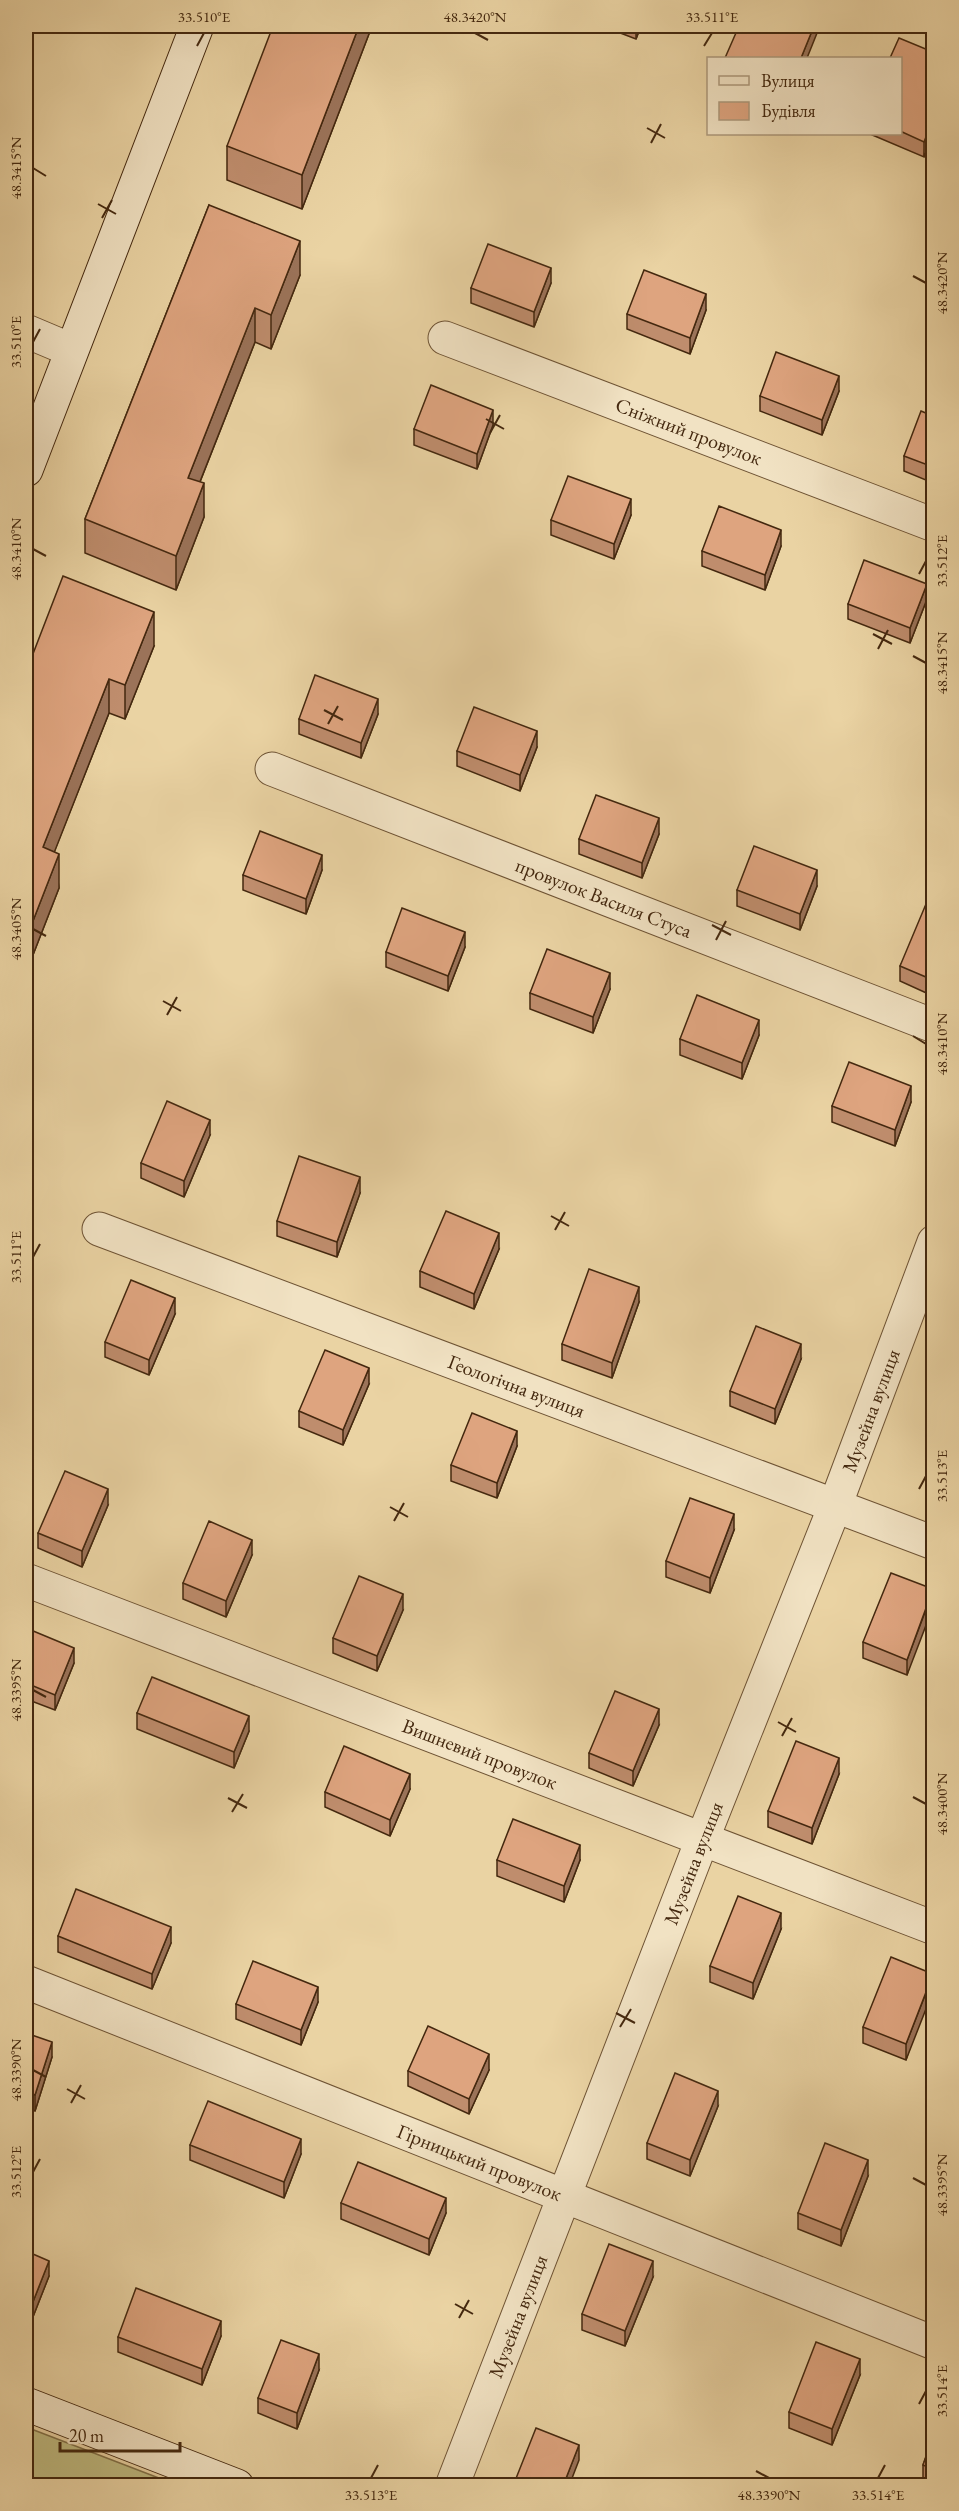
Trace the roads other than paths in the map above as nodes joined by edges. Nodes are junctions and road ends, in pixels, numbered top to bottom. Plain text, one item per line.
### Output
1 (197, 26) edge
2 (26, 331) edge
3 (445, 338) dead end
4 (70, 351) junction
5 (26, 470) edge
6 (933, 525) edge
7 (272, 770) dead end
8 (933, 1026) edge
9 (99, 1229) dead end
10 (933, 1242) edge
11 (834, 1506) junction
12 (933, 1543) edge
13 (26, 1580) edge
14 (702, 1840) junction
15 (933, 1928) edge
16 (26, 1982) edge
17 (564, 2197) junction
18 (933, 2343) edge
19 (26, 2404) edge
20 (237, 2486) edge
21 (452, 2486) edge

1 - 4 street
2 - 4 street
3 - 6 street, Сніжний провулок
4 - 5 street
7 - 8 street, провулок Василя Стуса
9 - 11 street, Геологічна вулиця
10 - 11 street, Музейна вулиця
11 - 12 street, Геологічна вулиця
11 - 14 street, Музейна вулиця
13 - 14 street, Вишневий провулок
14 - 15 street, Вишневий провулок
14 - 17 street, Музейна вулиця
16 - 17 street, Гірницький провулок
17 - 18 street, Гірницький провулок
17 - 21 street, Музейна вулиця
19 - 20 street

